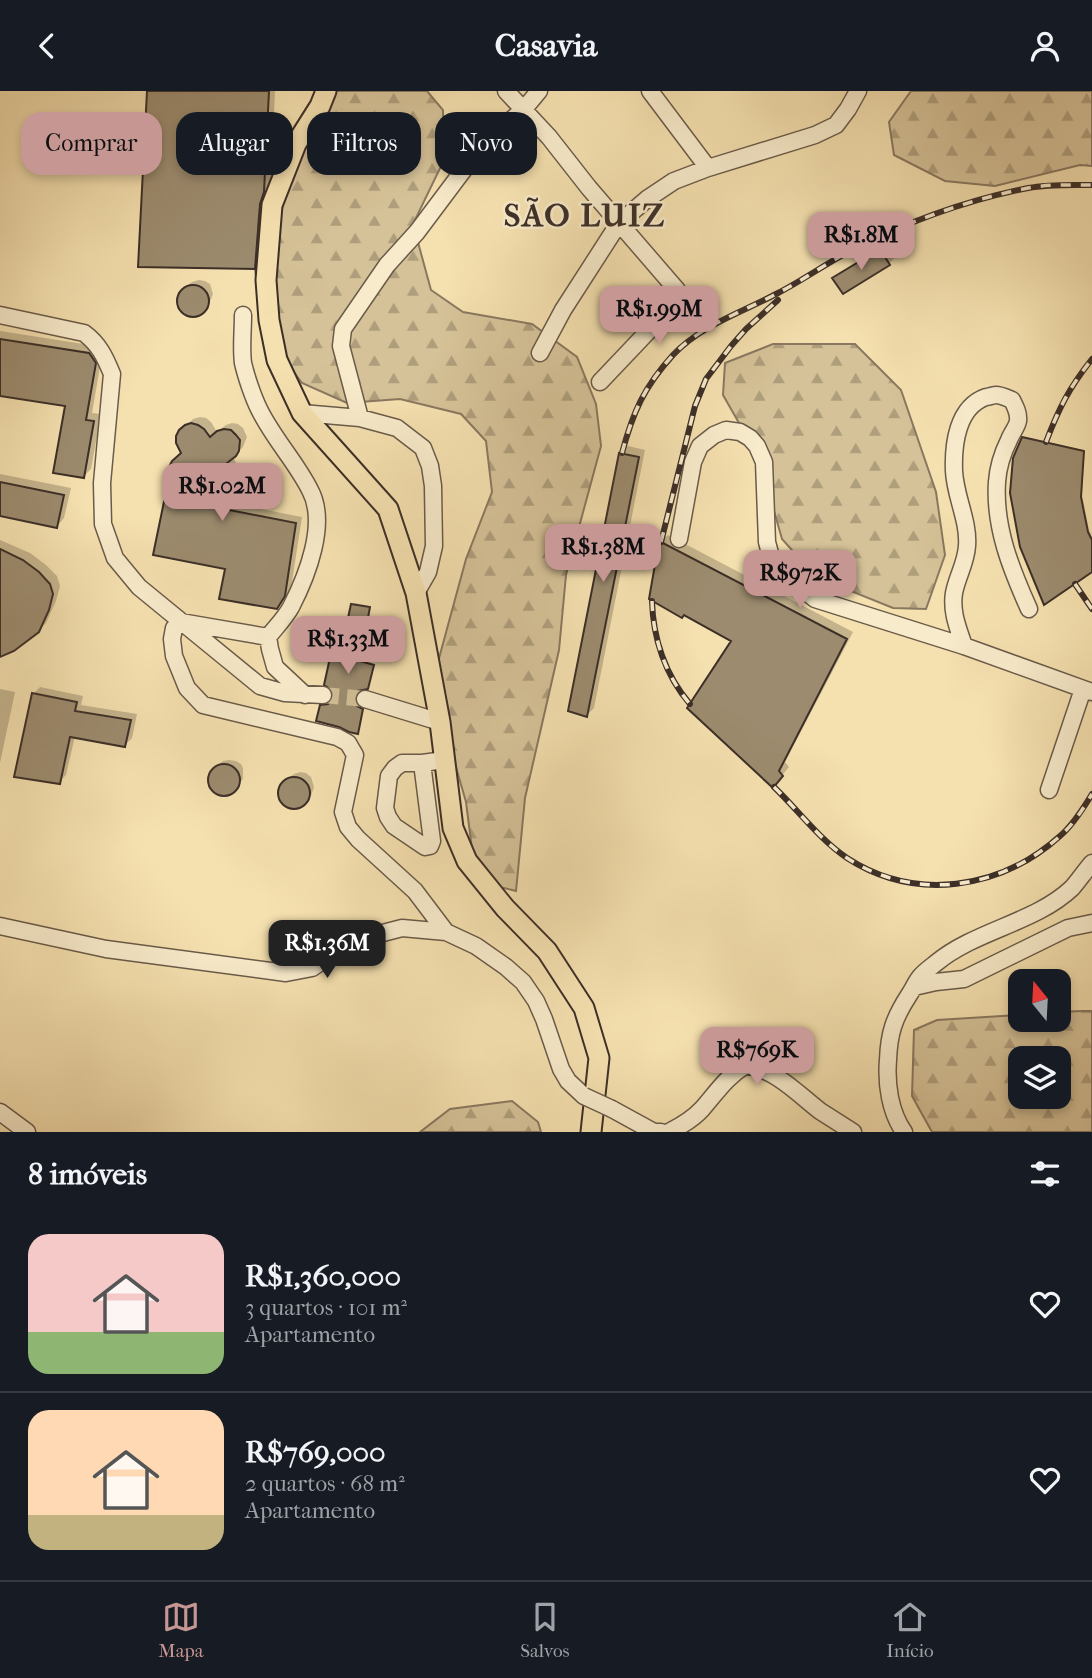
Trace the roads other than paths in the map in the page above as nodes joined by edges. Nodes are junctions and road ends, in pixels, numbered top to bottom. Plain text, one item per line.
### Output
1 (306, 91) edge
2 (506, 91) edge
3 (539, 91) edge
4 (650, 91) edge
5 (858, 91) edge
6 (323, 99) edge
7 (524, 109) junction
8 (708, 168) junction
9 (619, 223) junction
10 (0, 315) edge
11 (243, 315) dead end
12 (540, 353) dead end
13 (600, 382) dead end
14 (302, 413) junction
15 (360, 418) junction
16 (678, 539) dead end
17 (416, 593) junction
18 (1030, 609) dead end
19 (181, 622) junction
20 (268, 637) junction
21 (964, 646) junction
22 (1087, 691) edge
23 (305, 695) junction
24 (323, 695) tunnel mouth
25 (365, 699) tunnel mouth
26 (440, 722) junction
27 (445, 760) junction
28 (422, 763) junction
29 (1049, 790) dead end
30 (1092, 863) edge
31 (1092, 923) edge
32 (0, 926) edge
33 (446, 932) junction
34 (914, 987) junction
35 (0, 1112) edge
36 (27, 1132) edge
37 (591, 1132) edge
38 (662, 1132) edge
39 (668, 1132) edge
40 (853, 1132) edge
41 (904, 1132) edge

1 - 6 main road
2 - 7 street
3 - 7 street
4 - 8 street
5 - 8 street
6 - 14 main road
7 - 9 street
7 - 15 street
8 - 9 street
9 - 12 street
9 - 13 street
10 - 19 street
11 - 20 street
14 - 15 street
14 - 17 main road
15 - 17 street
16 - 21 street
17 - 26 main road
18 - 21 street
19 - 20 street
19 - 23 street
19 - 33 street
20 - 23 street
21 - 22 street
22 - 29 street
23 - 24 street
25 - 26 street
26 - 27 main road
27 - 28 street
27 - 37 main road
28 - 28 street
30 - 34 street
31 - 34 street
32 - 33 street
33 - 38 street, bridge
34 - 41 street
35 - 36 street
39 - 40 street

